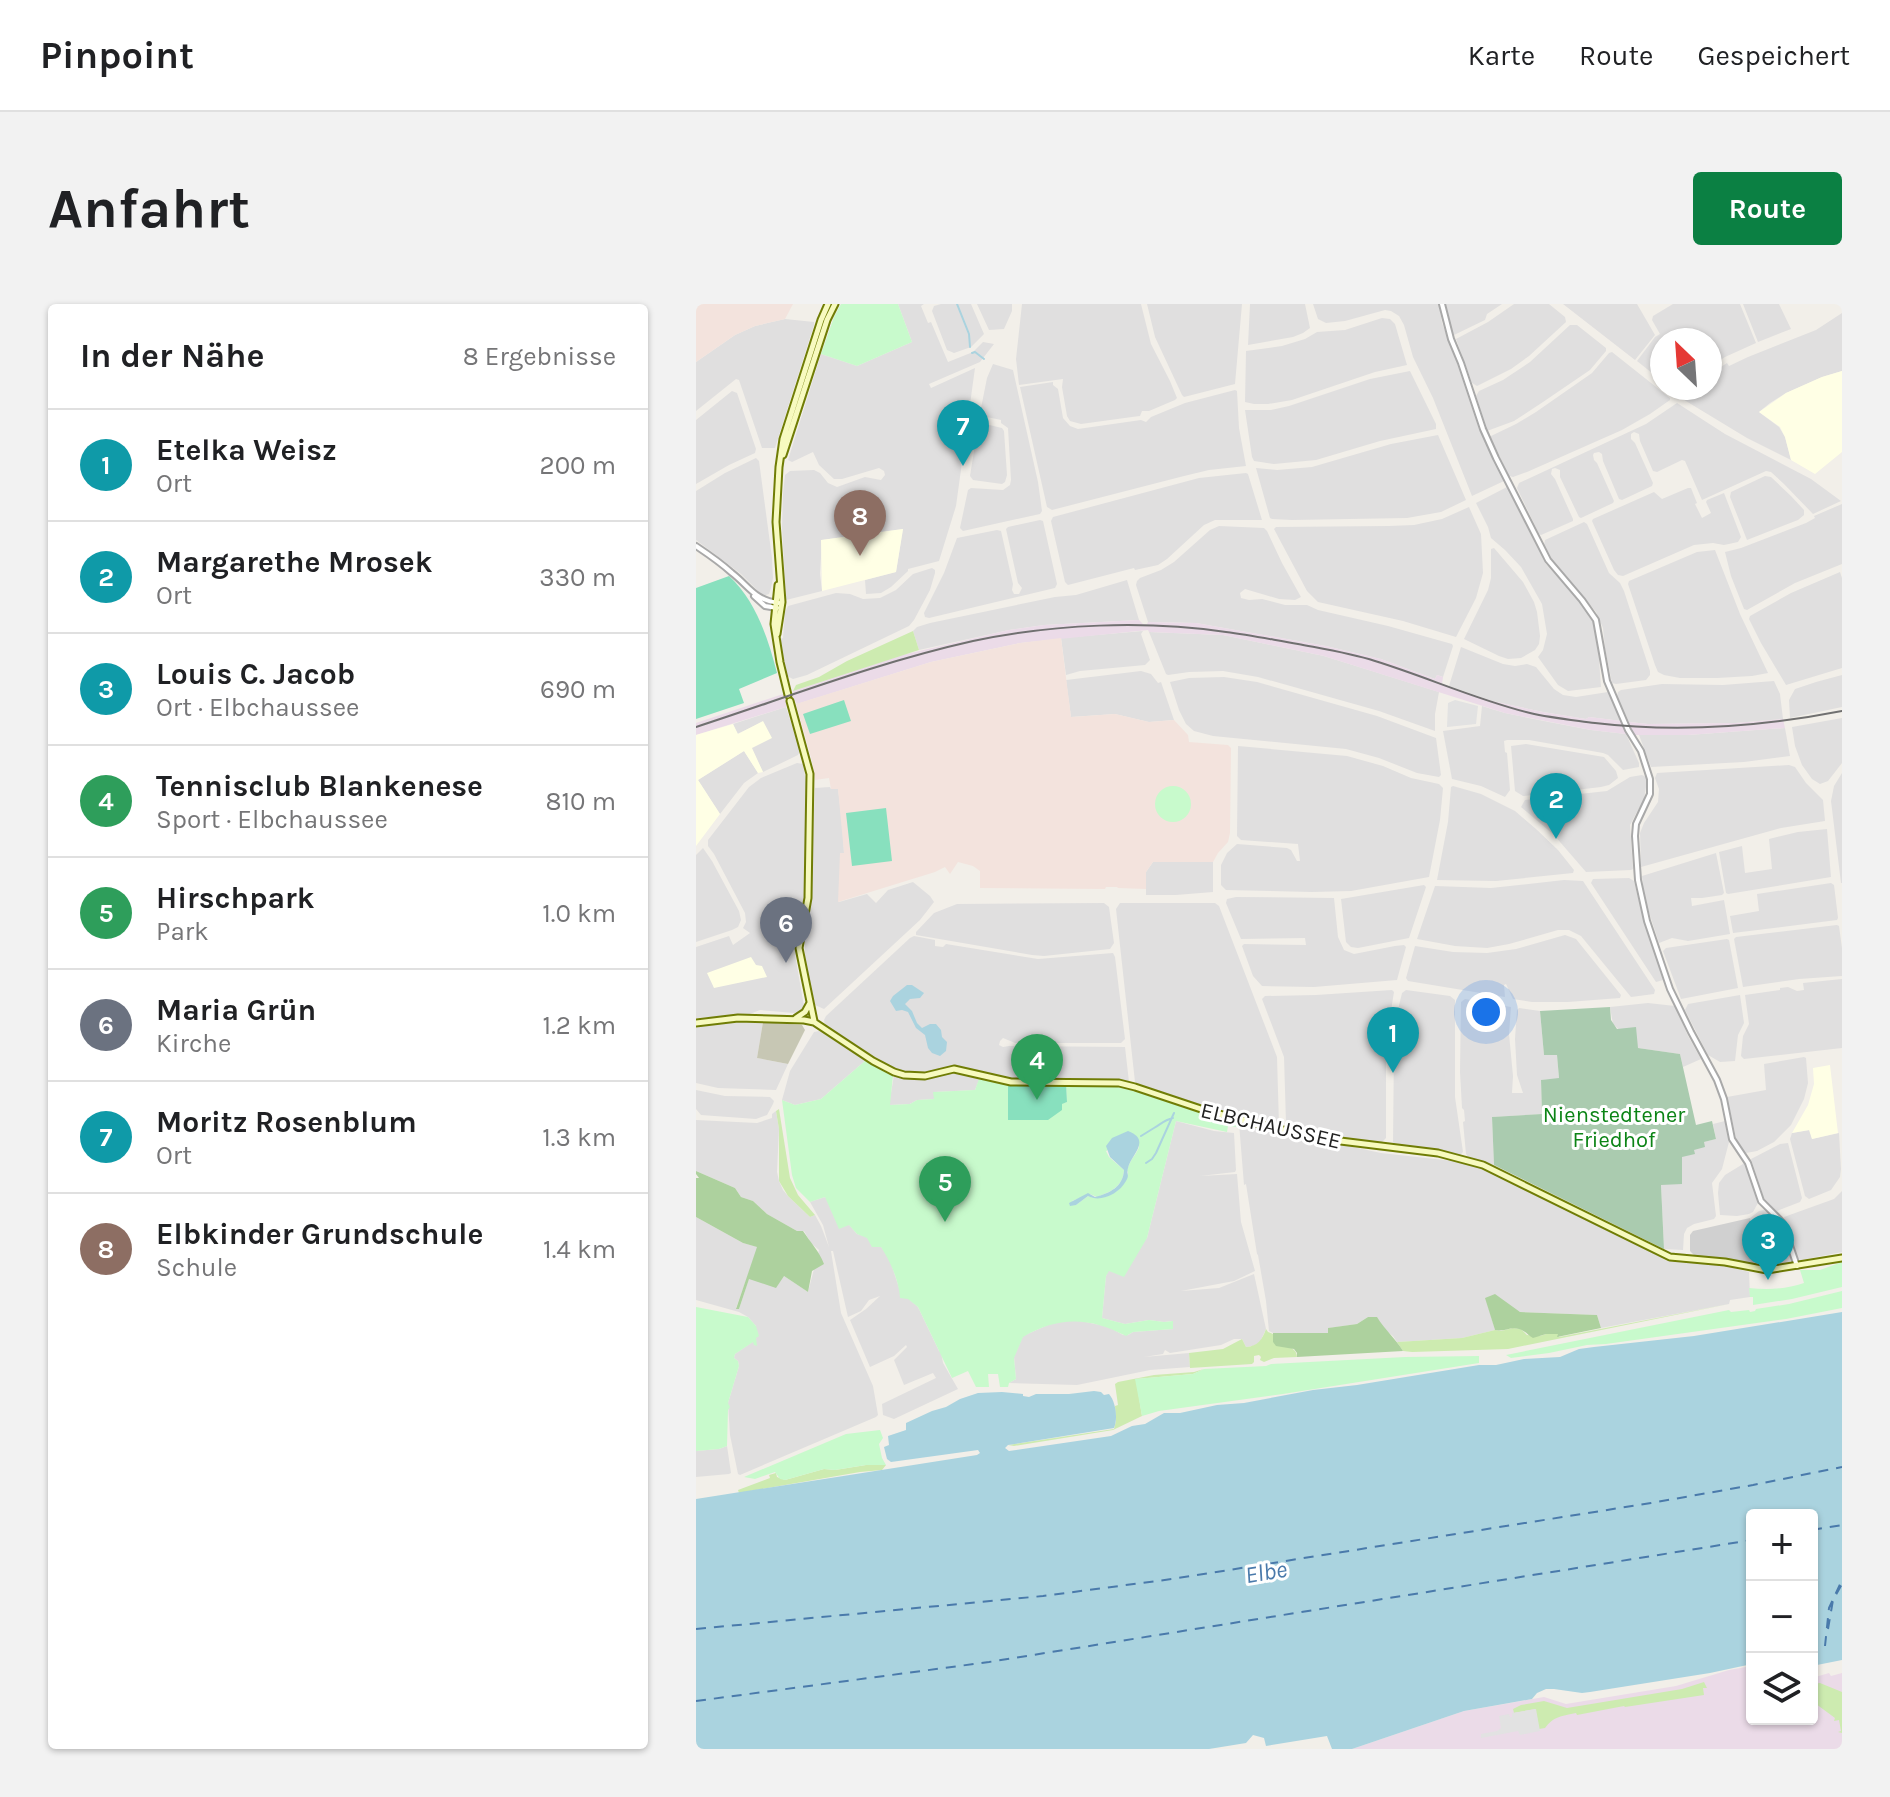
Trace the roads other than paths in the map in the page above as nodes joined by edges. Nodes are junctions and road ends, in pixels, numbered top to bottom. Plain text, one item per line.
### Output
1 (828, 304) edge
2 (835, 304) edge
3 (1442, 304) edge
4 (779, 467) junction
5 (696, 546) edge
6 (778, 605) junction
7 (810, 1002) junction
8 (795, 1019) junction
9 (814, 1022) junction
10 (696, 1023) edge
11 (1842, 1258) edge
12 (1797, 1266) junction

1 - 4 main road
2 - 4 main road
3 - 12 street
4 - 6 main road
5 - 6 street
6 - 7 main road
7 - 8 main road
7 - 9 main road
8 - 9 main road, ELBCHAUSSEE
8 - 10 main road, ELBCHAUSSEE
9 - 12 main road, ELBCHAUSSEE
11 - 12 main road, ELBCHAUSSEE

